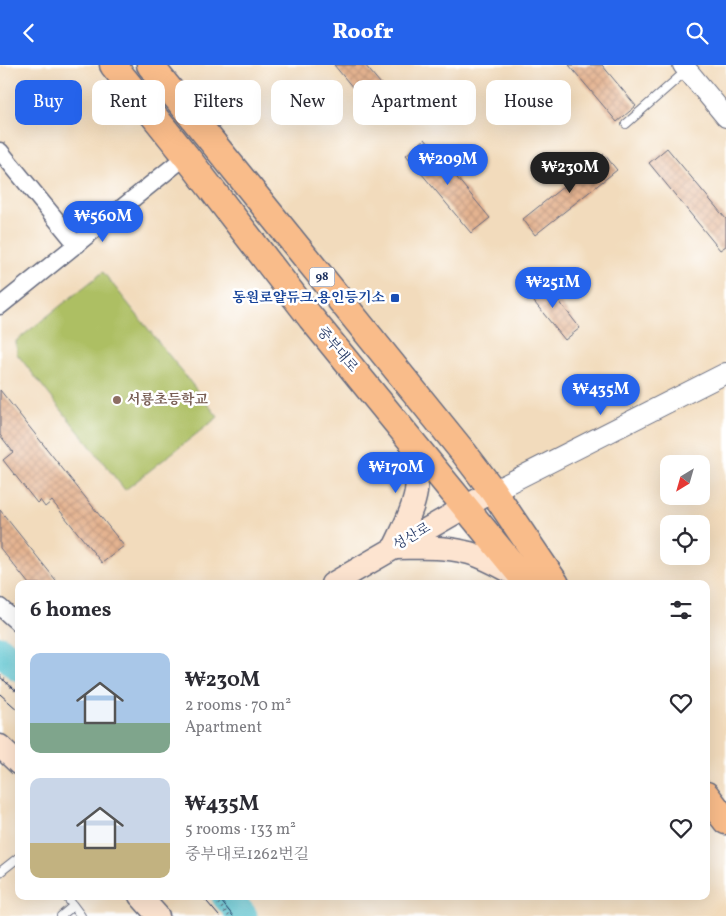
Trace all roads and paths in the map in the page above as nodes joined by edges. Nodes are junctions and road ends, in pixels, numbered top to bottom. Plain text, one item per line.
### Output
1 (113, 65) edge
2 (150, 65) edge
3 (685, 68) edge
4 (726, 117) edge
5 (626, 124) dead end
6 (0, 151) edge
7 (186, 156) junction
8 (77, 245) junction
9 (0, 306) edge
10 (726, 373) edge
11 (412, 441) junction
12 (493, 491) junction
13 (466, 506) junction
14 (394, 548) junction
15 (339, 580) edge
16 (523, 580) edge
17 (524, 580) edge
18 (553, 580) edge
19 (0, 607) edge
20 (15, 620) edge
21 (0, 676) edge
22 (15, 690) edge
23 (710, 800) edge
24 (726, 821) edge
25 (15, 860) edge
26 (0, 872) edge
27 (69, 900) edge
28 (144, 900) edge
29 (215, 900) edge
30 (73, 907) junction
31 (61, 916) edge
32 (81, 916) edge
33 (158, 916) edge
34 (229, 916) edge

1 - 7 main road, 중부대로 / 98
2 - 12 main road, 98
3 - 4 street
3 - 5 lane
6 - 8 street
7 - 8 street
7 - 11 main road, 중부대로 / 98
8 - 9 street
10 - 12 street
11 - 13 main road, 중부대로 / 98
11 - 14 main road
12 - 13 main road, 성산로
12 - 18 main road, 98
13 - 14 main road, 성산로
13 - 17 main road, 중부대로 / 98
14 - 15 main road, 성산로
14 - 16 main road
19 - 20 street
21 - 22 path
23 - 24 main road
25 - 26 lane
27 - 30 lane
28 - 33 main road
29 - 34 path
30 - 31 lane
30 - 32 lane

